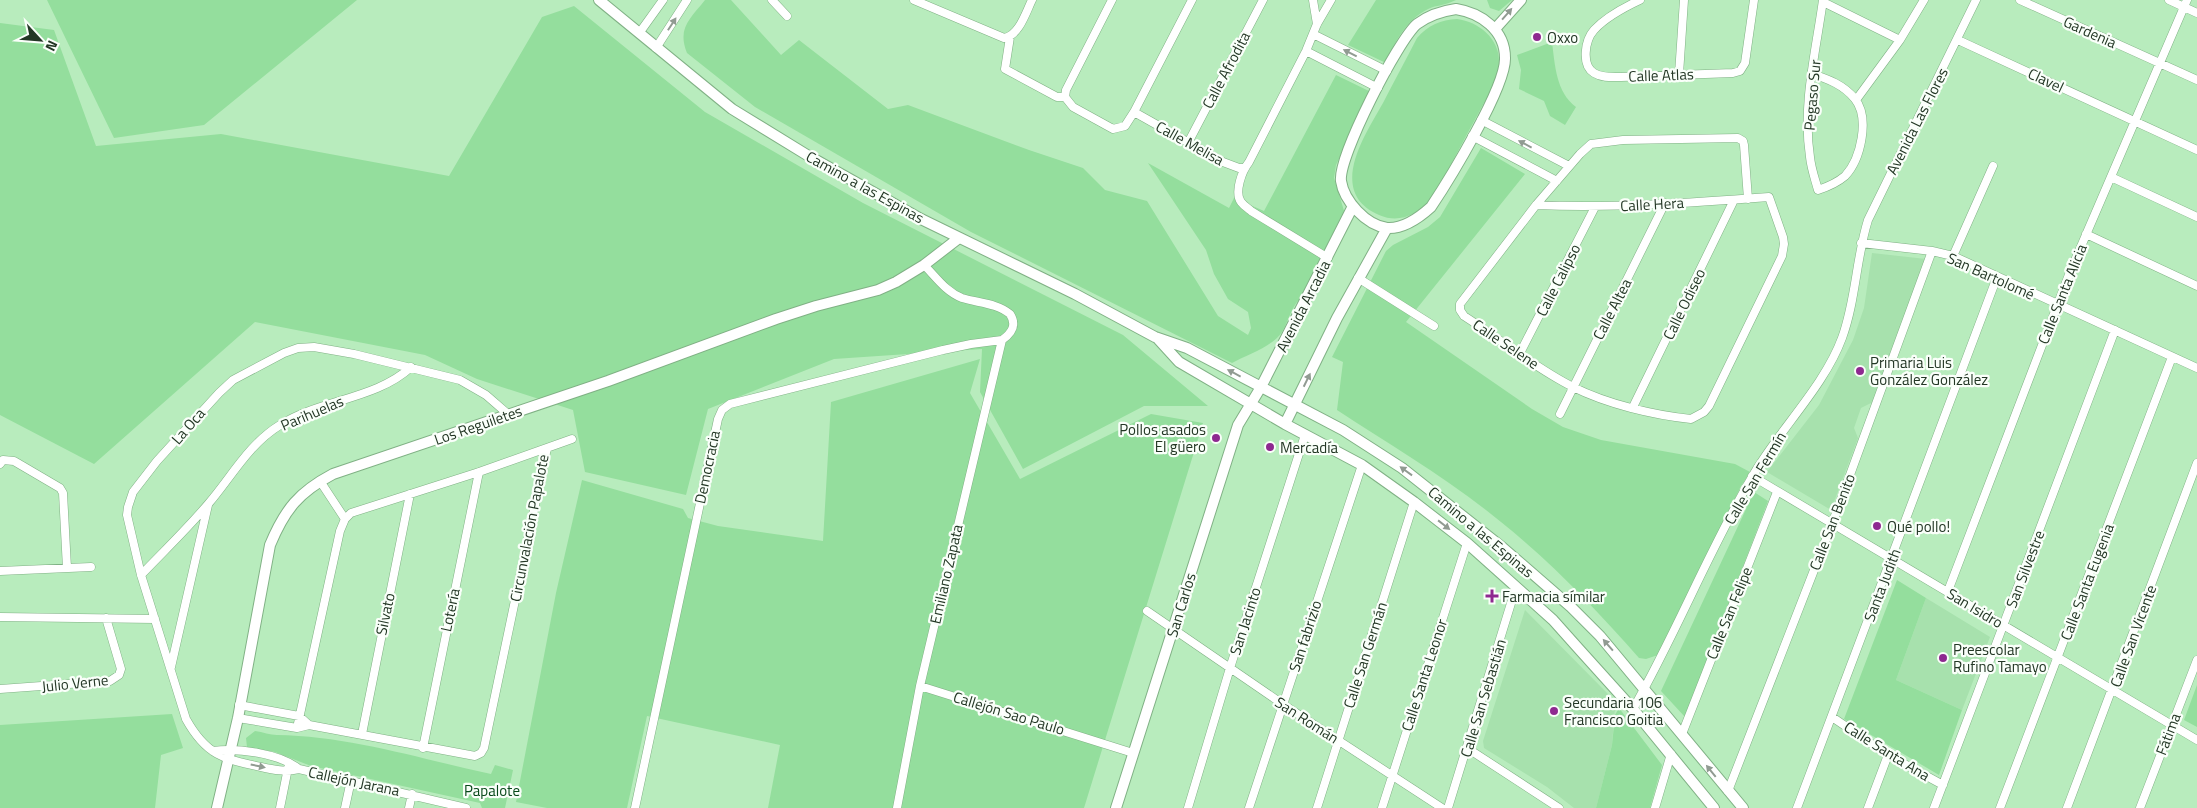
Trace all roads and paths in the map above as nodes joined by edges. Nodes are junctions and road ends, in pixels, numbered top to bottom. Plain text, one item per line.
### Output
1 (599, 0) edge
2 (663, 0) edge
3 (687, 0) edge
4 (772, 0) edge
5 (914, 0) edge
6 (1032, 0) edge
7 (1112, 0) edge
8 (1192, 0) edge
9 (1263, 0) edge
10 (1313, 0) edge
11 (1331, 0) edge
12 (1466, 0) edge
13 (1521, 0) edge
14 (1621, 0) edge
15 (1639, 0) edge
16 (1684, 0) edge
17 (1754, 0) edge
18 (1924, 0) edge
19 (1976, 0) edge
20 (2020, 0) edge
21 (2170, 0) edge
22 (1823, 1) edge
23 (2185, 3) edge
24 (1625, 8) junction
25 (1456, 9) junction
26 (2197, 13) edge
27 (787, 16) dead end
28 (1317, 24) junction
29 (1495, 29) junction
30 (640, 32) junction
31 (1313, 34) junction
32 (1010, 37) junction
33 (1900, 40) junction
34 (1958, 40) junction
35 (656, 48) junction
36 (1306, 51) junction
37 (2159, 63) junction
38 (1387, 71) junction
39 (1679, 74) junction
40 (1812, 74) junction
41 (2197, 80) edge
42 (1378, 88) junction
43 (1066, 94) junction
44 (1856, 100) junction
45 (1134, 112) junction
46 (1481, 120) junction
47 (2134, 121) junction
48 (1472, 136) junction
49 (1189, 141) junction
50 (2197, 150) edge
51 (1568, 166) junction
52 (1993, 166) dead end
53 (1244, 168) junction
54 (2110, 177) junction
55 (1557, 181) junction
56 (1769, 197) joint
57 (1748, 199) junction
58 (1734, 200) junction
59 (1665, 204) junction
60 (1536, 205) junction
61 (1353, 206) junction
62 (1595, 207) junction
63 (2197, 217) edge
64 (1387, 228) junction
65 (2086, 234) junction
66 (960, 238) junction
67 (1861, 243) junction
68 (1932, 250) junction
69 (1953, 256) junction
70 (1328, 258) junction
71 (924, 265) junction
72 (1358, 278) junction
73 (1997, 278) junction
74 (2197, 286) edge
75 (2057, 306) junction
76 (1434, 326) dead end
77 (2115, 330) junction
78 (1155, 336) junction
79 (1002, 340) junction
80 (1520, 353) junction
81 (2172, 356) junction
82 (411, 367) junction
83 (2197, 368) edge
84 (1261, 387) junction
85 (1573, 387) junction
86 (1250, 404) junction
87 (1295, 406) junction
88 (1633, 407) junction
89 (1560, 414) dead end
90 (509, 415) junction
91 (1285, 424) junction
92 (1305, 435) junction
93 (572, 439) dead end
94 (547, 448) junction
95 (2197, 463) edge
96 (0, 464) edge
97 (1362, 465) junction
98 (479, 472) junction
99 (1752, 476) junction
100 (320, 481) junction
101 (1777, 492) junction
102 (410, 494) junction
103 (1414, 502) junction
104 (209, 503) junction
105 (345, 519) junction
106 (1832, 524) junction
107 (1467, 543) junction
108 (1892, 558) junction
109 (0, 567) edge
110 (91, 567) dead end
111 (67, 568) junction
112 (0, 571) edge
113 (141, 574) junction
114 (1516, 587) junction
115 (1948, 591) junction
116 (1147, 611) dead end
117 (0, 617) edge
118 (106, 618) junction
119 (154, 619) junction
120 (2004, 625) junction
121 (1174, 629) junction
122 (2058, 658) junction
123 (2197, 660) edge
124 (170, 668) junction
125 (1230, 668) junction
126 (920, 686) junction
127 (1645, 688) junction
128 (0, 690) edge
129 (2113, 691) junction
130 (1284, 705) junction
131 (240, 706) junction
132 (1633, 709) junction
133 (299, 716) junction
134 (1832, 717) junction
135 (238, 718) junction
136 (2172, 724) junction
137 (309, 725) junction
138 (297, 728) junction
139 (362, 734) junction
140 (1682, 734) junction
141 (1338, 739) junction
142 (2197, 740) edge
143 (423, 748) junction
144 (1467, 748) junction
145 (230, 749) junction
146 (213, 750) junction
147 (1133, 753) junction
148 (1670, 754) junction
149 (1888, 755) junction
150 (228, 760) junction
151 (289, 761) junction
152 (299, 769) junction
153 (288, 772) junction
154 (1392, 776) junction
155 (351, 780) junction
156 (1942, 785) junction
157 (1728, 791) junction
158 (412, 794) junction
159 (217, 808) edge
160 (280, 808) edge
161 (345, 808) edge
162 (409, 808) edge
163 (466, 808) edge
164 (635, 808) edge
165 (896, 808) edge
166 (1116, 808) edge
167 (1188, 808) edge
168 (1249, 808) edge
169 (1316, 808) edge
170 (1382, 808) edge
171 (1442, 808) edge
172 (1448, 808) edge
173 (1559, 808) edge
174 (1655, 808) edge
175 (1714, 808) edge
176 (1743, 808) edge
177 (1797, 808) edge
178 (1868, 808) edge
179 (1934, 808) edge
180 (2000, 808) edge
181 (2067, 808) edge
182 (2140, 808) edge

1 - 30 street, Camino a las Espinas
2 - 30 street
35 -> 3 street
4 - 27 street
5 - 32 street
6 - 32 street
7 - 43 street
8 - 45 street
9 - 49 street, Calle Afrodita
10 - 28 street
11 - 28 street, Calle Melisa
12 - 25 street
29 -> 13 street
14 - 24 street
15 - 24 street, Calle Atlas
16 - 39 street
17 - 39 street, Calle Atlas
18 - 33 street
19 - 34 street, Avenida Las Flores
20 - 37 street, Gardenia
21 - 23 street
22 - 33 street
22 - 40 street, Pegaso Sur
23 - 26 street
23 - 37 street, Calle Santa Alicia
24 - 39 street, Calle Atlas
25 - 29 street
25 - 38 street
28 - 31 street, Calle Melisa
29 - 46 street
30 - 35 street, Camino a las Espinas
31 - 36 street, Calle Melisa
38 -> 31 street
32 - 43 street
33 - 44 street
34 - 47 street, Clavel
34 - 67 street, Avenida Las Flores
35 - 66 street, Camino a las Espinas
36 - 42 street
36 - 53 street, Calle Melisa
37 - 41 street, Gardenia
37 - 47 street, Calle Santa Alicia
38 - 42 street
40 - 44 street
40 - 44 street, Pegaso Sur
42 - 61 street
43 - 45 street
45 - 49 street, Calle Melisa
46 - 48 street
51 -> 46 street
47 - 50 street, Clavel
47 - 54 street, Calle Santa Alicia
48 - 55 street
48 - 64 street
49 - 53 street, Calle Melisa
51 - 55 street, Calle Selene
51 - 57 street, Calle Selene
52 - 69 street
53 - 70 street
54 - 63 street
54 - 65 street, Calle Santa Alicia
55 - 60 street, Calle Selene
56 - 57 street, Calle Hera
56 - 88 street, Calle Selene
57 - 58 street, Calle Hera
58 - 59 street, Calle Hera
58 - 88 street, Calle Odiseo
59 - 62 street, Calle Hera
59 - 85 street, Calle Altea
60 - 62 street, Calle Hera
60 - 80 street, Calle Selene
61 - 64 street
61 - 70 street, Avenida Arcadia
62 - 80 street, Calle Calipso
64 - 72 street
65 - 74 street
65 - 75 street, Calle Santa Alicia
66 - 71 street, Los Reguiletes
66 - 78 street, Camino a las Espinas
67 - 68 street, San Bartolomé
67 - 99 street, Calle San Fermín
68 - 69 street, San Bartolomé
68 - 106 street, Calle San Benito
69 - 73 street, San Bartolomé
70 - 84 street, Avenida Arcadia
71 - 79 street, Emiliano Zapata
71 - 90 street, Los Reguiletes
72 - 76 street
87 -> 72 street
73 - 75 street, San Bartolomé
73 - 108 street, Santa Judith
75 - 77 street, San Bartolomé
75 - 115 street, Calle Santa Alicia
77 - 81 street, San Bartolomé
77 - 120 street, San Silvestre
84 -> 78 street, Camino a las Espinas
78 - 86 street, Camino a las Espinas
79 - 126 street, Emiliano Zapata
79 - 164 street, Democracia
80 - 85 street, Calle Selene
81 - 83 street, San Bartolomé
81 - 122 street, Calle Santa Eugenia
82 - 90 street, La Oca
82 - 104 street, Parihuelas
82 - 113 street, La Oca
84 - 86 street, Avenida Arcadia
84 - 87 street, Camino a las Espinas
85 - 88 street, Calle Selene
85 - 89 street, Calle Altea
86 - 91 street, Camino a las Espinas
86 - 121 street, San Carlos
87 - 91 street
127 -> 87 street, Camino a las Espinas
90 - 100 street, Los Reguiletes
91 - 92 street, Camino a las Espinas
92 - 97 street, Camino a las Espinas
92 - 125 street, San Jacinto
93 - 94 street
94 - 98 street, Circunvalación Papalote
94 - 143 street, Circunvalación Papalote
95 - 129 street, Calle San Vicente
96 - 111 street
97 - 103 street, Camino a las Espinas
97 - 130 street, San fabrizio
98 - 102 street, Circunvalación Papalote
98 - 143 street, Lotería
99 - 101 street, San Isidro
99 - 127 street, Calle San Fermín
100 - 105 street
100 - 131 street, Los Reguiletes
101 - 106 street, San Isidro
101 - 140 street, Calle San Felipe
102 - 105 street, Circunvalación Papalote
102 - 139 street, Silvato
103 -> 107 street, Camino a las Espinas
103 - 141 street, Calle San Germán
104 - 113 street, Parihuelas
104 - 124 street, Parihuelas
105 - 133 street
106 - 108 street, San Isidro
106 - 157 street, Calle San Benito
107 - 114 street, Camino a las Espinas
107 - 154 street, Calle Santa Leonor
108 - 115 street, San Isidro
108 - 134 street, Santa Judith
109 - 112 street
110 - 111 street
111 - 112 street
113 - 119 street, La Oca
114 - 132 street, Camino a las Espinas
114 - 144 street, Calle San Sebastián
115 - 120 street, San Isidro
116 - 121 street, San Román
117 - 118 street
118 - 119 street
118 - 128 street, Julio Verne
119 - 124 street, La Oca
120 - 122 street, San Isidro
120 - 156 street, San Silvestre
121 - 125 street, San Román
121 - 147 street, San Carlos
122 - 129 street, San Isidro
122 - 180 street, Calle Santa Eugenia
123 - 136 street, Fátima
124 - 146 street, La Oca
125 - 130 street, San Román
125 - 167 street, San Jacinto
126 - 147 street, Callejón Sao Paulo
126 - 165 street, Emiliano Zapata
127 - 132 street, Calle San Fermín
127 - 140 street, Camino a las Espinas
129 - 136 street, San Isidro
129 - 181 street, Calle San Vicente
130 - 141 street, San Román
130 - 168 street, San fabrizio
131 - 133 street
131 - 135 street, Los Reguiletes
132 - 148 street, Camino a las Espinas
133 - 137 street
133 - 138 street
134 - 149 street, Calle Santa Ana
134 - 177 street, Santa Judith
135 - 138 street
135 - 145 street, Los Reguiletes
136 - 142 street, San Isidro
136 - 182 street, Fátima
137 - 138 street, Circunvalación Papalote
137 - 139 street, Circunvalación Papalote
139 - 143 street, Circunvalación Papalote
157 -> 140 street, Camino a las Espinas
141 - 154 street, San Román
141 - 169 street, Calle San Germán
144 - 172 street, Calle San Sebastián
144 - 173 street
145 - 146 street
145 - 150 street, Los Reguiletes
145 - 151 street, Callejón Jarana
146 - 150 street, La Oca
147 - 166 street, San Carlos
148 - 174 street
148 - 175 street, Camino a las Espinas
149 - 156 street, Calle Santa Ana
149 - 178 street
150 -> 153 street, Callejón Jarana
150 - 159 street, Los Reguiletes
151 - 152 street, Callejón Jarana
151 - 153 street
152 - 153 street, Callejón Jarana
152 - 155 street, Callejón Jarana
153 - 160 street
154 - 170 street, Calle Santa Leonor
154 - 171 street, San Román
155 - 158 street, Callejón Jarana
155 - 161 street
156 - 179 street, San Silvestre
157 - 176 street, Camino a las Espinas
158 - 162 street
158 - 163 street, Callejón Jarana

